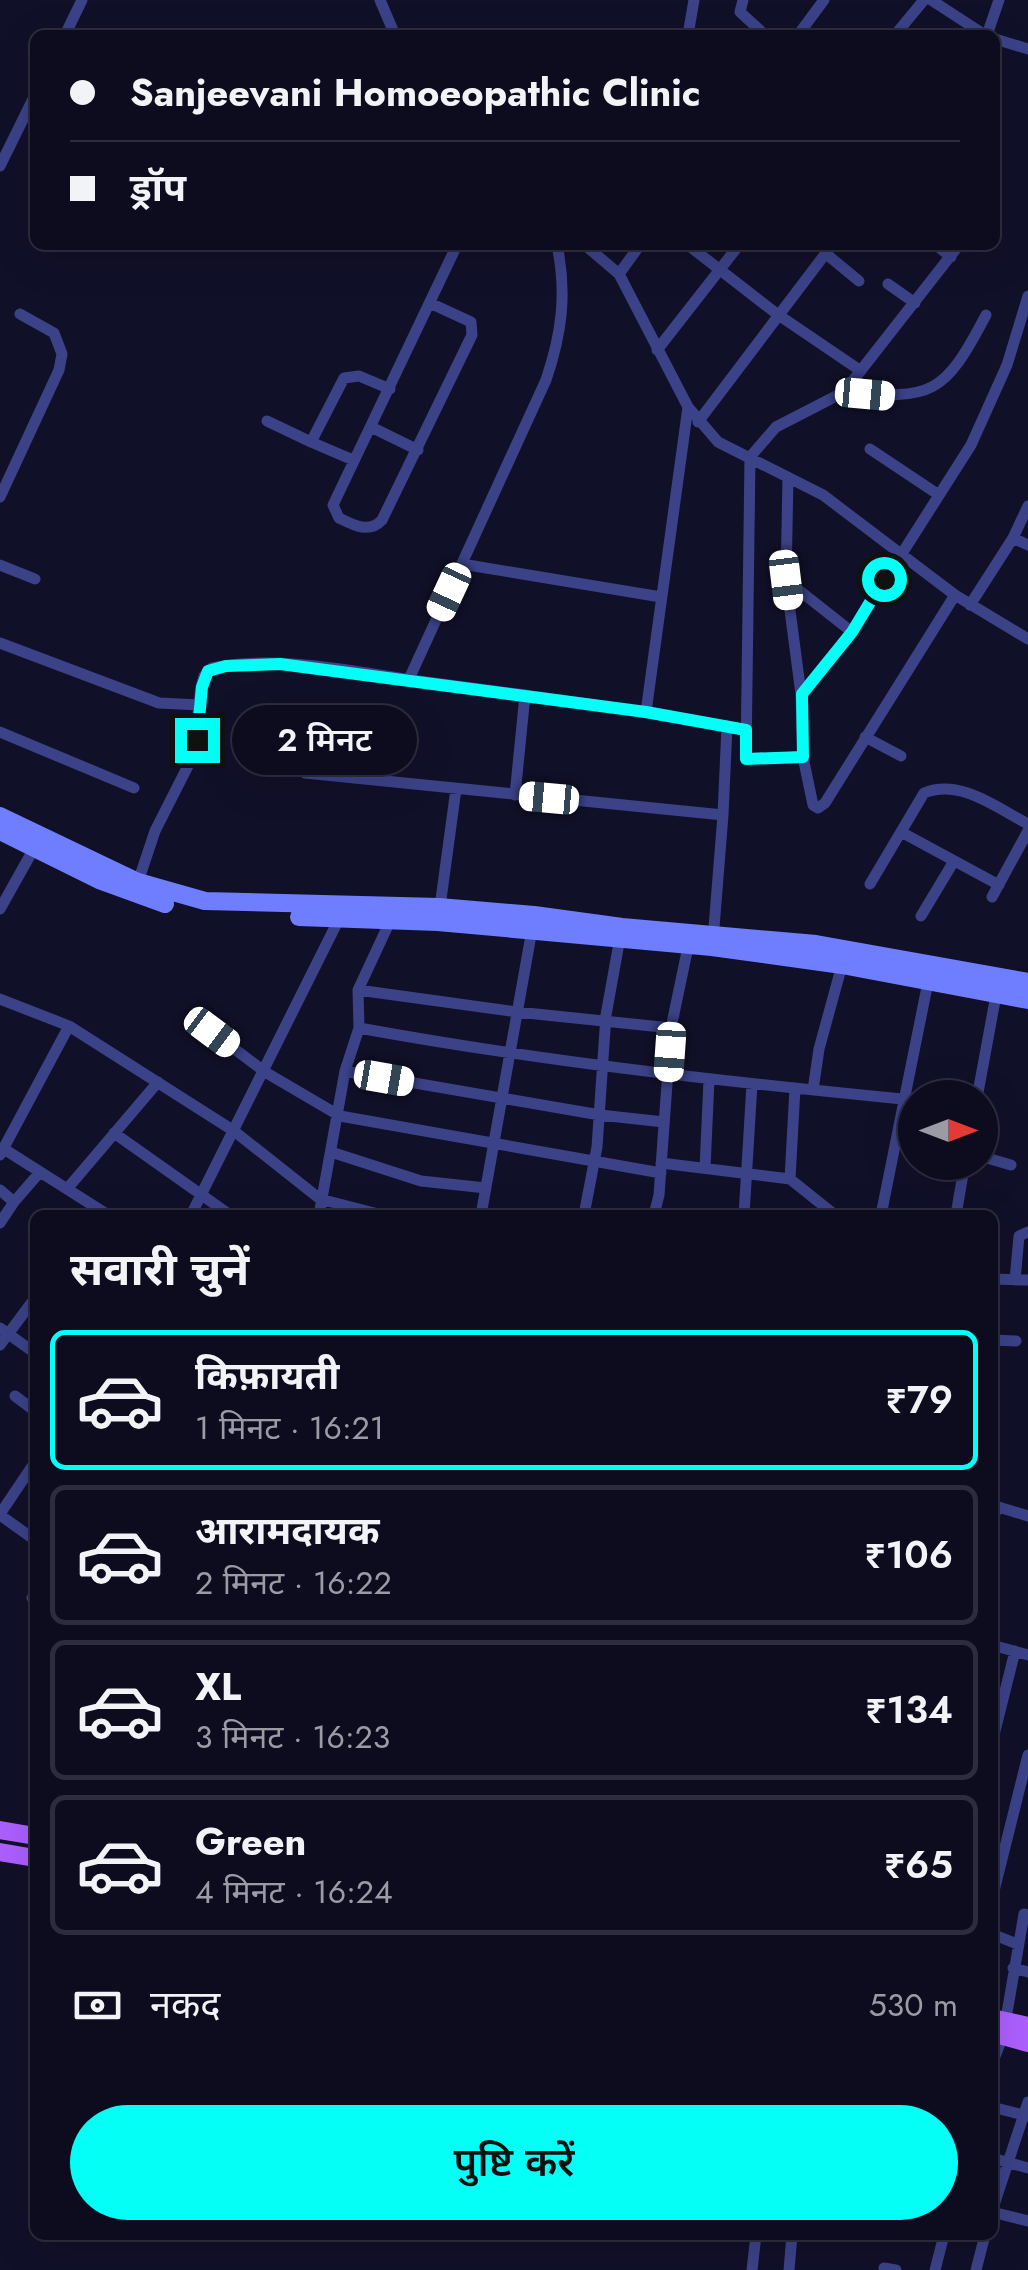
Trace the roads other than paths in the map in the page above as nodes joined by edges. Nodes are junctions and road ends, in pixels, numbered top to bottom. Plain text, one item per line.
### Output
1 (82, 0) edge
2 (380, 0) edge
3 (694, 0) edge
4 (743, 0) edge
5 (824, 0) edge
6 (900, 0) edge
7 (924, 0) edge
8 (931, 0) edge
9 (1000, 0) edge
10 (914, 11) junction
11 (67, 30) edge
12 (392, 30) edge
13 (689, 30) edge
14 (759, 30) edge
15 (802, 30) edge
16 (899, 30) edge
17 (978, 30) edge
18 (988, 30) edge
19 (1000, 40) edge
20 (1028, 49) edge
21 (30, 105) edge
22 (0, 166) edge
23 (456, 250) edge
24 (559, 250) edge
25 (592, 250) edge
26 (636, 250) edge
27 (695, 250) edge
28 (736, 250) edge
29 (827, 250) edge
30 (829, 250) edge
31 (942, 250) edge
32 (956, 250) edge
33 (951, 257) junction
34 (721, 270) junction
35 (619, 274) junction
36 (859, 281) dead end
37 (888, 284) dead end
38 (1028, 296) edge
39 (432, 304) junction
40 (914, 304) junction
41 (20, 314) dead end
42 (777, 314) junction
43 (986, 316) dead end
44 (657, 350) junction
45 (861, 371) junction
46 (390, 389) junction
47 (844, 392) junction
48 (688, 407) junction
49 (267, 422) dead end
50 (698, 422) junction
51 (371, 427) junction
52 (311, 442) junction
53 (870, 449) dead end
54 (418, 450) junction
55 (750, 457) junction
56 (353, 460) junction
57 (788, 477) junction
58 (940, 495) junction
59 (0, 498) edge
60 (1028, 506) edge
61 (1013, 538) junction
62 (1028, 545) edge
63 (900, 553) junction
64 (462, 564) junction
65 (0, 565) edge
66 (35, 579) dead end
67 (786, 580) junction
68 (955, 595) junction
69 (662, 596) junction
70 (970, 605) junction
71 (852, 632) junction
72 (1028, 638) edge
73 (0, 644) edge
74 (409, 679) junction
75 (802, 694) junction
76 (525, 695) junction
77 (200, 705) junction
78 (646, 712) junction
79 (726, 726) junction
80 (746, 730) junction
81 (0, 732) edge
82 (865, 737) junction
83 (901, 756) dead end
84 (803, 757) junction
85 (305, 773) dead end
86 (134, 788) dead end
87 (456, 789) junction
88 (514, 795) junction
89 (723, 814) junction
90 (0, 816) edge
91 (1028, 827) edge
92 (0, 831) edge
93 (902, 832) junction
94 (38, 842) junction
95 (954, 860) junction
96 (870, 884) dead end
97 (136, 888) junction
98 (0, 909) edge
99 (342, 911) junction
100 (392, 913) junction
101 (439, 914) junction
102 (921, 916) dead end
103 (533, 922) junction
104 (620, 934) junction
105 (690, 939) junction
106 (712, 941) junction
107 (842, 965) junction
108 (928, 982) junction
109 (1028, 982) edge
110 (358, 990) junction
111 (996, 994) junction
112 (0, 999) edge
113 (1028, 1000) edge
114 (517, 1012) junction
115 (606, 1020) junction
116 (70, 1026) junction
117 (358, 1028) junction
118 (672, 1028) junction
119 (212, 1032) dead end
120 (510, 1055) junction
121 (604, 1066) junction
122 (345, 1071) junction
123 (265, 1072) junction
124 (668, 1076) junction
125 (709, 1080) junction
126 (906, 1080) edge
127 (980, 1080) edge
128 (158, 1082) junction
129 (752, 1084) junction
130 (795, 1088) junction
131 (814, 1090) junction
132 (502, 1099) junction
133 (898, 1099) edge
134 (600, 1115) junction
135 (340, 1116) junction
136 (898, 1120) edge
137 (664, 1122) junction
138 (234, 1131) junction
139 (114, 1134) junction
140 (493, 1145) junction
141 (2, 1152) edge
142 (331, 1152) junction
143 (594, 1161) junction
144 (998, 1162) edge
145 (1011, 1166) dead end
146 (661, 1168) junction
147 (704, 1168) junction
148 (40, 1172) junction
149 (747, 1173) junction
150 (790, 1179) junction
151 (962, 1180) edge
152 (486, 1188) junction
153 (67, 1189) junction
154 (0, 1190) edge
155 (201, 1195) junction
156 (320, 1198) junction
157 (14, 1202) junction
158 (98, 1210) edge
159 (194, 1210) edge
160 (223, 1210) edge
161 (319, 1210) edge
162 (364, 1210) edge
163 (482, 1210) edge
164 (585, 1210) edge
165 (655, 1210) edge
166 (744, 1210) edge
167 (829, 1210) edge
168 (881, 1210) edge
169 (957, 1210) edge
170 (0, 1223) edge
171 (1028, 1232) edge
172 (1021, 1280) edge
173 (30, 1303) edge
174 (4, 1331) edge
175 (998, 1340) edge
176 (1016, 1341) dead end
177 (0, 1345) edge
178 (30, 1349) edge
179 (15, 1396) dead end
180 (30, 1407) edge
181 (30, 1470) edge
182 (998, 1506) edge
183 (0, 1515) edge
184 (1028, 1516) edge
185 (30, 1536) edge
186 (1022, 1653) edge
187 (998, 1725) edge
188 (1028, 1755) edge
189 (0, 1830) edge
190 (30, 1835) edge
191 (0, 1852) edge
192 (30, 1857) edge
193 (998, 1874) edge
194 (1028, 1914) edge
195 (998, 1936) edge
196 (1018, 1944) junction
197 (1012, 1968) junction
198 (1028, 1972) edge
199 (1028, 2026) edge
200 (998, 2027) edge
201 (1028, 2043) edge
202 (998, 2108) edge
203 (1026, 2112) edge
204 (998, 2160) edge
205 (1010, 2163) junction
206 (1028, 2168) edge
207 (998, 2195) edge
208 (998, 2213) edge
209 (1028, 2221) edge
210 (755, 2240) edge
211 (792, 2240) edge
212 (943, 2240) edge
213 (985, 2240) edge
214 (752, 2270) edge
215 (789, 2270) edge
216 (935, 2270) edge
217 (976, 2270) edge

1 - 11 street
2 - 12 street
3 - 13 street
4 - 14 street
5 - 15 street
6 - 10 street
7 - 10 street
8 - 17 street
9 - 18 street
10 - 16 street
19 - 20 street
21 - 22 street
23 - 39 street
24 - 64 street
25 - 35 street
26 - 35 street
27 - 34 street
28 - 34 street
29 - 42 street
30 - 36 street
31 - 33 street
32 - 33 street
33 - 40 street
34 - 42 street
34 - 44 street
35 - 44 street
37 - 40 street
38 - 58 street
39 - 46 street
39 - 54 street
40 - 45 street
41 - 59 street
42 - 45 street
42 - 50 street
43 - 47 street
44 - 48 street
45 - 47 street
46 - 51 street
46 - 52 street
47 - 55 street
48 - 50 street
48 - 69 street
49 - 52 street
50 - 55 street
51 - 54 street
51 - 56 street
52 - 56 street
53 - 58 street
54 - 56 street
55 - 57 street
55 - 80 street
57 - 63 street
57 - 67 street
58 - 63 street
60 - 61 street
61 - 62 street
61 - 70 street
63 - 68 street
63 - 71 street
64 - 69 street
64 - 74 street
65 - 66 street
67 - 71 street
67 - 75 street
68 - 70 street
68 - 82 street
69 - 78 street
70 - 72 street
71 - 75 street
73 - 77 street
74 - 76 street
74 - 77 street
75 - 84 street
76 - 78 street
76 - 88 street
77 - 97 street
78 - 79 street
79 - 80 street
79 - 89 street
80 - 84 street
81 - 86 street
82 - 83 street
82 - 84 street
85 - 87 street
87 - 88 street
87 - 101 street
88 - 89 street
89 - 106 street
90 - 94 street
91 - 93 street
91 - 95 street
92 - 94 street
93 - 95 street
93 - 96 street
94 - 97 street
94 - 98 street
95 - 102 street
97 - 99 street
99 - 100 street
99 - 123 street
100 - 101 street
100 - 110 street
101 - 103 street
103 - 104 street
103 - 114 street
104 - 105 street
104 - 115 street
105 - 106 street
105 - 118 street
106 - 107 street
106 - 109 street
107 - 108 street
107 - 131 street
108 - 111 street
108 - 126 street
110 - 114 street
110 - 117 street
111 - 113 street
111 - 127 street
112 - 116 street
114 - 115 street
114 - 120 street
115 - 118 street
115 - 121 street
116 - 128 street
116 - 141 street
117 - 120 street
117 - 122 street
118 - 124 street
119 - 123 street
120 - 121 street
120 - 132 street
121 - 124 street
121 - 134 street
122 - 132 street
122 - 135 street
123 - 135 street
123 - 138 street
124 - 125 street
124 - 137 street
125 - 129 street
125 - 147 street
128 - 138 street
128 - 139 street
129 - 130 street
129 - 149 street
130 - 131 street
130 - 150 street
131 - 133 street
132 - 134 street
132 - 140 street
134 - 137 street
134 - 143 street
135 - 140 street
135 - 142 street
136 - 168 street
137 - 146 street
138 - 155 street
138 - 156 street
139 - 153 street
139 - 155 street
140 - 143 street
140 - 152 street
141 - 148 street
142 - 152 street
142 - 156 street
143 - 146 street
143 - 164 street
144 - 145 street
146 - 147 street
146 - 165 street
147 - 149 street
148 - 153 street
148 - 157 street
149 - 150 street
149 - 166 street
150 - 167 street
151 - 169 street
152 - 163 street
153 - 158 street
154 - 157 street
155 - 159 street
155 - 160 street
156 - 161 street
156 - 162 street
157 - 170 street
171 - 172 street
173 - 174 street
174 - 177 street
174 - 178 street
175 - 176 street
179 - 180 street
181 - 183 street
182 - 184 street
183 - 185 street
186 - 187 street
188 - 193 street
189 - 190 main road
191 - 192 main road
194 - 196 street
195 - 196 street
196 - 197 street
197 - 198 street
197 - 200 street
199 - 200 main road
200 - 201 main road
202 - 203 street
203 - 205 street
204 - 205 street
205 - 206 street
205 - 207 street
208 - 209 street
210 - 214 street
211 - 215 street
212 - 216 street
213 - 217 street

